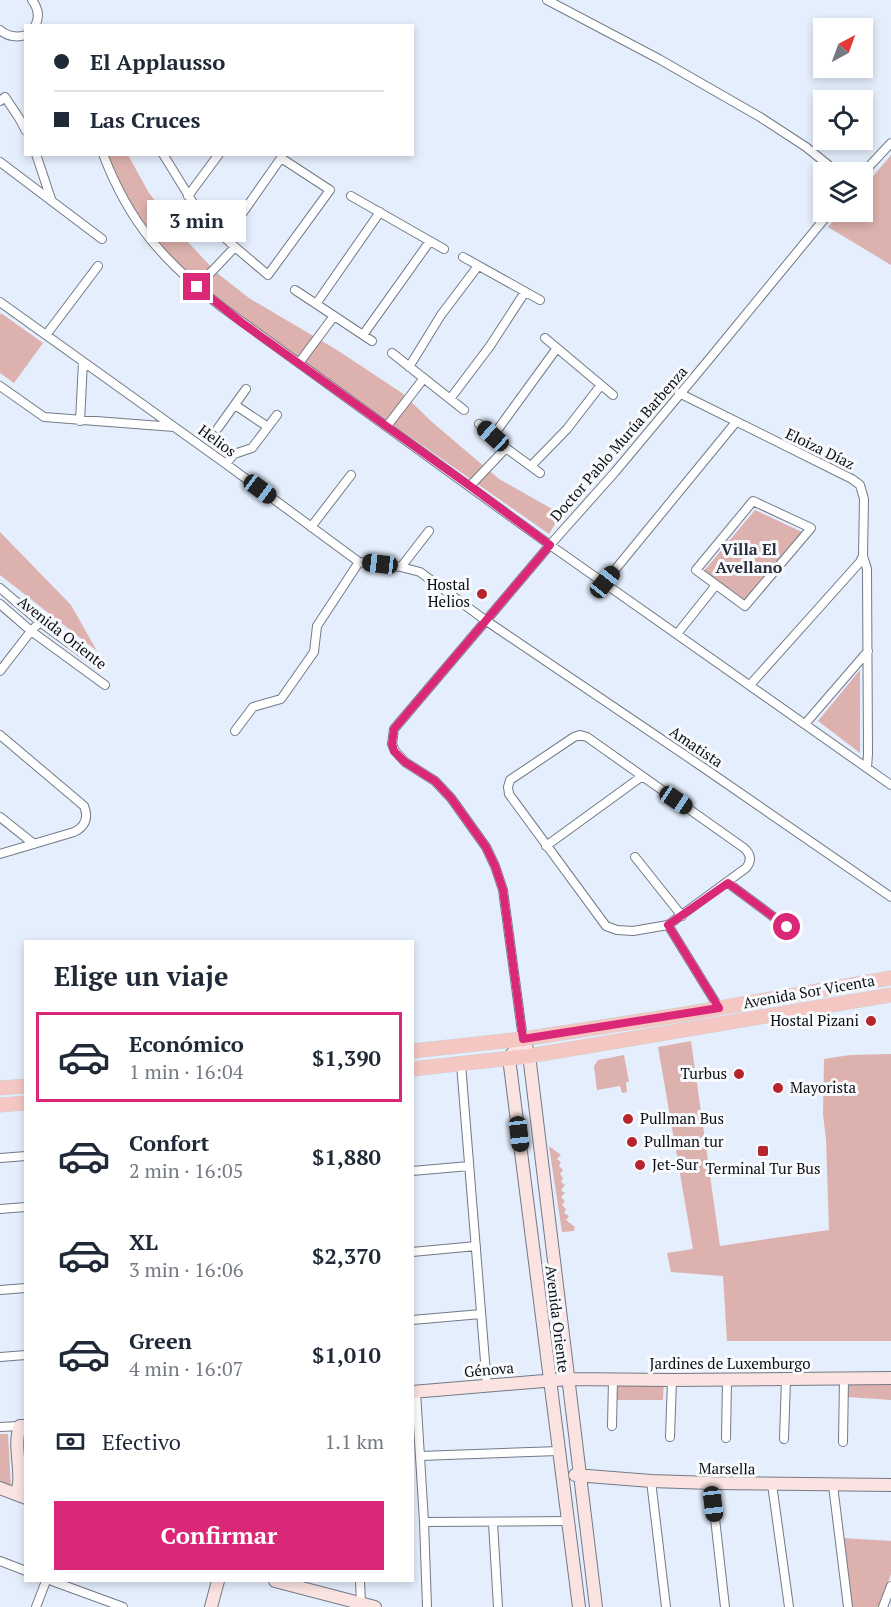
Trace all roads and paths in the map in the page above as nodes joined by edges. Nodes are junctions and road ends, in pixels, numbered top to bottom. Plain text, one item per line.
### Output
1 (32, 0) edge
2 (547, 0) edge
3 (36, 24) edge
4 (0, 30) edge
5 (24, 35) edge
6 (0, 101) edge
7 (24, 127) edge
8 (891, 142) edge
9 (37, 156) edge
10 (104, 156) edge
11 (164, 156) edge
12 (218, 156) edge
13 (0, 162) edge
14 (825, 162) edge
15 (873, 162) edge
16 (188, 196) junction
17 (351, 196) dead end
18 (52, 201) junction
19 (195, 206) dead end
20 (380, 212) junction
21 (822, 222) edge
22 (102, 239) dead end
23 (430, 241) junction
24 (235, 247) junction
25 (444, 249) dead end
26 (462, 257) dead end
27 (98, 266) dead end
28 (478, 266) junction
29 (197, 287) junction
30 (295, 290) dead end
31 (525, 292) junction
32 (540, 300) dead end
33 (0, 302) edge
34 (316, 304) junction
35 (334, 316) junction
36 (46, 334) junction
37 (363, 335) junction
38 (545, 338) dead end
39 (372, 341) dead end
40 (557, 348) junction
41 (392, 353) dead end
42 (83, 362) junction
43 (299, 363) junction
44 (409, 367) junction
45 (424, 378) junction
46 (601, 385) junction
47 (0, 387) edge
48 (246, 389) dead end
49 (679, 393) junction
50 (613, 395) dead end
51 (450, 399) junction
52 (235, 405) junction
53 (464, 410) dead end
54 (277, 415) dead end
55 (80, 421) junction
56 (736, 422) junction
57 (480, 424) dead end
58 (387, 426) junction
59 (174, 427) junction
60 (267, 427) junction
61 (218, 428) dead end
62 (493, 436) junction
63 (506, 448) junction
64 (226, 464) junction
65 (531, 466) junction
66 (540, 473) dead end
67 (351, 475) dead end
68 (470, 486) junction
69 (311, 528) junction
70 (429, 531) dead end
71 (550, 545) junction
72 (863, 556) junction
73 (359, 562) junction
74 (401, 567) junction
75 (605, 582) junction
76 (716, 585) junction
77 (0, 588) edge
78 (0, 604) edge
79 (485, 620) junction
80 (40, 622) junction
81 (31, 631) junction
82 (677, 634) junction
83 (868, 651) junction
84 (100, 666) dead end
85 (0, 670) edge
86 (105, 685) dead end
87 (750, 685) junction
88 (805, 724) junction
89 (235, 731) dead end
90 (0, 735) edge
91 (394, 751) joint
92 (867, 768) junction
93 (642, 777) junction
94 (891, 785) edge
95 (0, 817) edge
96 (34, 844) junction
97 (546, 846) junction
98 (0, 854) edge
99 (635, 857) dead end
100 (728, 883) junction
101 (891, 897) edge
102 (682, 916) junction
103 (668, 925) junction
104 (787, 927) dead end
105 (891, 978) edge
106 (891, 995) edge
107 (719, 1008) junction
108 (704, 1011) junction
109 (694, 1028) junction
110 (523, 1039) junction
111 (414, 1052) edge
112 (529, 1056) junction
113 (509, 1058) junction
114 (461, 1064) junction
115 (414, 1069) edge
116 (24, 1086) edge
117 (0, 1089) edge
118 (24, 1104) edge
119 (0, 1105) edge
120 (538, 1130) junction
121 (519, 1134) junction
122 (24, 1156) edge
123 (0, 1158) edge
124 (469, 1166) junction
125 (414, 1171) edge
126 (24, 1207) edge
127 (0, 1209) edge
128 (532, 1240) junction
129 (476, 1246) junction
130 (552, 1246) junction
131 (414, 1252) edge
132 (24, 1288) edge
133 (0, 1290) edge
134 (481, 1314) junction
135 (414, 1320) edge
136 (24, 1355) edge
137 (0, 1357) edge
138 (844, 1378) junction
139 (891, 1378) edge
140 (568, 1379) junction
141 (613, 1379) junction
142 (786, 1379) junction
143 (550, 1380) junction
144 (672, 1380) junction
145 (727, 1380) junction
146 (486, 1386) junction
147 (414, 1392) edge
148 (612, 1426) dead end
149 (0, 1427) edge
150 (21, 1430) edge
151 (670, 1437) dead end
152 (726, 1438) dead end
153 (784, 1439) dead end
154 (843, 1442) dead end
155 (559, 1451) junction
156 (420, 1456) junction
157 (562, 1475) junction
158 (580, 1475) junction
159 (651, 1481) junction
160 (711, 1484) junction
161 (772, 1484) junction
162 (833, 1485) junction
163 (891, 1485) edge
164 (0, 1488) edge
165 (21, 1496) edge
166 (568, 1521) junction
167 (424, 1522) junction
168 (493, 1523) junction
169 (0, 1561) edge
170 (24, 1570) edge
171 (46, 1582) edge
172 (55, 1582) edge
173 (218, 1582) edge
174 (360, 1582) edge
175 (294, 1583) edge
176 (891, 1586) edge
177 (362, 1604) junction
178 (36, 1607) edge
179 (123, 1607) edge
180 (211, 1607) edge
181 (375, 1607) edge
182 (427, 1607) edge
183 (498, 1607) edge
184 (579, 1607) edge
185 (596, 1607) edge
186 (666, 1607) edge
187 (725, 1607) edge
188 (789, 1607) edge
189 (848, 1607) edge
190 (883, 1607) edge

1 - 3 street
2 - 14 street
4 - 5 street
6 - 7 street
8 - 15 street
9 - 18 street
10 - 29 street
11 - 16 street
12 - 16 street
13 - 18 street
16 - 19 street
17 - 20 street
18 - 22 street
20 - 23 street
20 - 34 street
21 - 49 street, Doctor Pablo Murúa Barbenza
23 - 25 street
23 - 37 street
24 - 24 street
24 - 29 street
26 - 28 street
27 - 36 street
28 - 31 street
28 - 44 street
29 - 43 street
30 - 34 street
31 - 32 street
31 - 51 street
33 - 36 street, Helios
34 - 35 street
35 - 37 street
35 - 43 street
36 - 42 street, Helios
37 - 39 street
38 - 40 street
40 - 46 street
40 - 62 street
41 - 44 street
42 - 55 street
42 - 59 street, Helios
43 - 58 street
44 - 45 street
45 - 51 street
45 - 58 street
46 - 50 street
46 - 65 street
47 - 55 street
48 - 52 street
49 - 56 street, Eloiza Díaz
49 - 71 street, Doctor Pablo Murúa Barbenza
51 - 53 street
52 - 60 street
52 - 61 street
54 - 60 street
55 - 59 street
56 - 72 street, Eloiza Díaz
56 - 75 street
57 - 62 street
58 - 68 street
59 - 64 street, Helios
60 - 64 street
62 - 63 street
63 - 65 street
63 - 68 street
64 - 69 street, Helios
65 - 66 street
67 - 69 street
68 - 71 street
69 - 73 street, Helios
70 - 74 street
71 - 75 street
71 - 79 street, Doctor Pablo Murúa Barbenza
72 - 83 street
72 - 87 street
73 - 74 street, Helios
73 - 89 street
74 - 79 street, Helios
75 - 82 street
76 - 76 street
76 - 82 street
77 - 80 street, Avenida Oriente
78 - 81 street, Avenida Oriente
79 - 91 street, Doctor Pablo Murúa Barbenza
79 - 101 street, Amatista
80 - 81 street
80 - 84 street, Avenida Oriente
81 - 85 street
81 - 86 street, Avenida Oriente
82 - 87 street
83 - 88 street
83 - 92 street
87 - 88 street
88 - 92 street
90 - 96 street
91 - 110 street, Avenida Oriente
92 - 94 street
93 - 97 street
93 - 97 street
93 - 100 street
95 - 96 street
96 - 98 street
97 - 103 street
99 - 102 street
100 - 102 street
100 - 104 street
102 - 103 street
103 - 107 street
105 - 107 main road, Avenida Sor Vicenta
106 - 109 main road, Avenida Sor Vicenta
107 - 108 main road, Avenida Sor Vicenta
108 - 109 main road
108 - 110 main road, Avenida Sor Vicenta
109 - 112 main road, Avenida Sor Vicenta
110 - 111 main road, Avenida Sor Vicenta
110 - 112 main road, Avenida Oriente
110 - 113 main road
112 - 113 main road, Avenida Sor Vicenta
112 - 120 main road, Avenida Oriente
113 - 114 main road, Avenida Sor Vicenta
113 - 121 main road, Avenida Oriente
114 - 115 main road, Avenida Sor Vicenta
114 - 124 street
116 - 117 main road
118 - 119 main road
120 - 121 main road
120 - 130 main road, Avenida Oriente
121 - 128 main road, Avenida Oriente
122 - 123 street
124 - 125 street
124 - 129 street
126 - 127 street
128 - 130 main road
128 - 143 main road, Avenida Oriente
129 - 131 street
129 - 134 street
130 - 140 main road, Avenida Oriente
132 - 133 street
134 - 135 street
134 - 146 street
136 - 137 street
138 - 139 main road, Jardines de Luxemburgo
138 - 142 main road, Jardines de Luxemburgo
138 - 154 street
140 - 141 main road, Jardines de Luxemburgo
140 - 143 main road, Génova
140 - 158 main road, Avenida Oriente
141 - 144 main road, Jardines de Luxemburgo
141 - 148 street
142 - 145 main road, Jardines de Luxemburgo
142 - 153 street
143 - 146 main road, Génova
143 - 155 main road, Avenida Oriente
144 - 145 main road, Jardines de Luxemburgo
144 - 151 street
145 - 152 street
146 - 147 main road, Génova
147 - 156 street
149 - 150 street
150 - 165 main road
155 - 156 street
155 - 157 main road, Avenida Oriente
156 - 167 street
157 - 158 main road, Marsella
157 - 166 main road, Avenida Oriente
158 - 159 main road, Marsella
158 - 185 main road, Avenida Oriente
159 - 160 main road, Marsella
159 - 186 street
160 - 161 main road, Marsella
160 - 187 street
161 - 162 main road, Marsella
161 - 188 street
162 - 163 main road, Marsella
162 - 189 street
164 - 165 main road
166 - 168 street
166 - 184 main road, Avenida Oriente
167 - 168 street
167 - 182 street
168 - 183 street
169 - 170 street
171 - 178 street
172 - 179 street
173 - 180 main road
174 - 177 street
175 - 177 main road
176 - 190 street
177 - 181 main road

